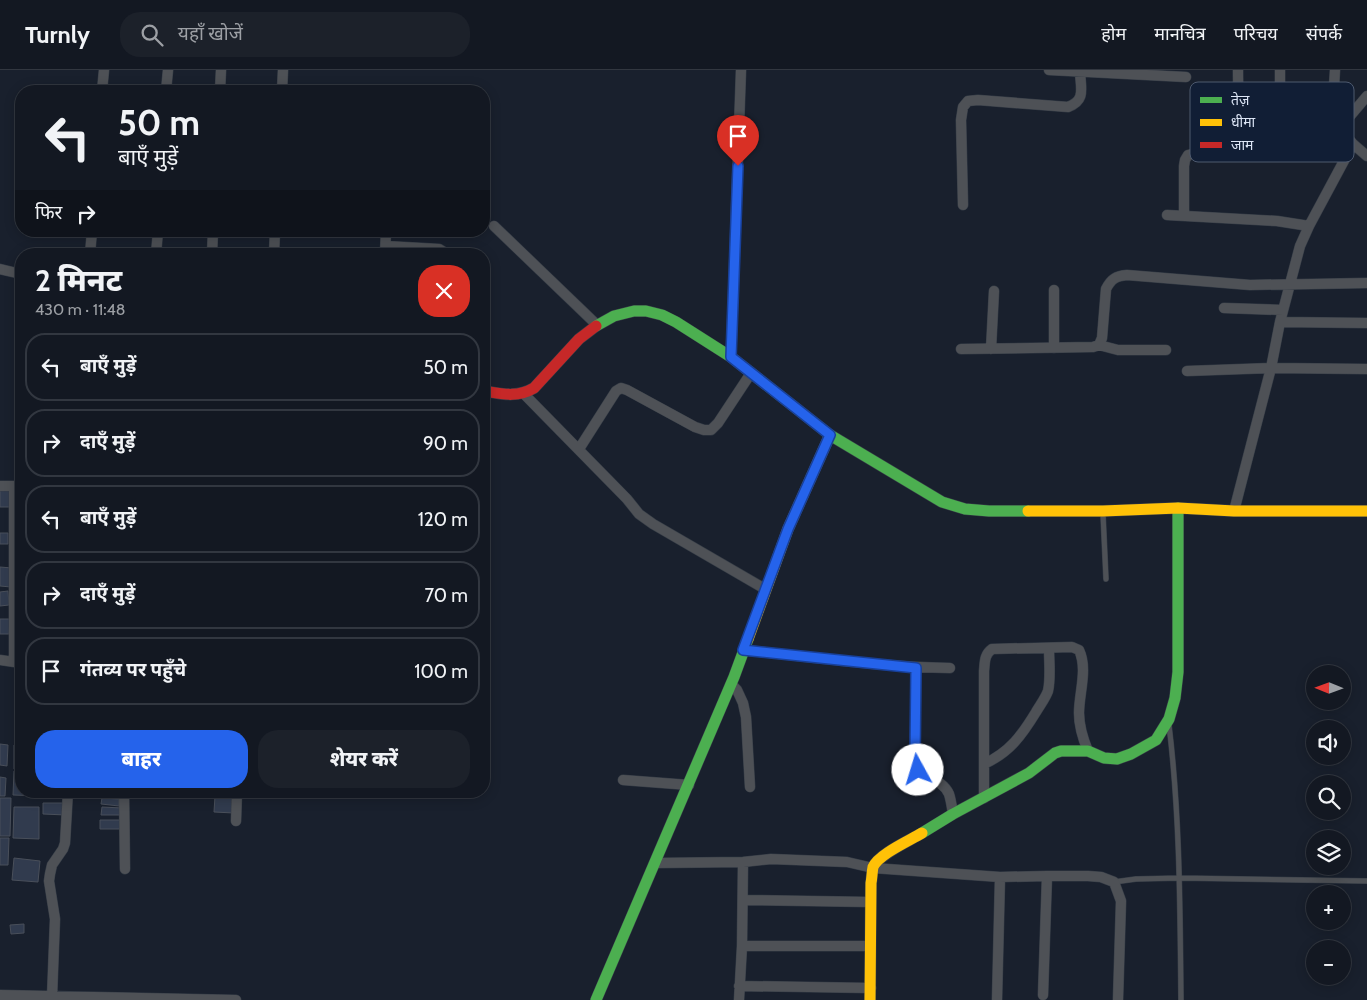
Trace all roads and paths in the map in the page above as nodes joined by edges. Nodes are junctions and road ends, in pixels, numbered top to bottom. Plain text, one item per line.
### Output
1 (104, 70) edge
2 (168, 70) edge
3 (222, 70) edge
4 (283, 70) edge
5 (741, 70) edge
6 (1050, 70) edge
7 (1080, 70) edge
8 (1186, 77) dead end
9 (103, 85) edge
10 (167, 85) edge
11 (221, 85) edge
12 (282, 85) edge
13 (1367, 96) edge
14 (1354, 111) edge
15 (1354, 146) edge
16 (1190, 154) edge
17 (1367, 156) edge
18 (1343, 162) edge
19 (963, 205) dead end
20 (1167, 215) dead end
21 (1184, 216) junction
22 (494, 226) dead end
23 (1309, 226) junction
24 (0, 269) edge
25 (15, 273) edge
26 (1290, 283) junction
27 (1367, 283) edge
28 (1054, 290) dead end
29 (994, 291) dead end
30 (1224, 308) dead end
31 (1283, 310) junction
32 (1280, 322) junction
33 (1367, 323) edge
34 (596, 325) junction
35 (1099, 345) junction
36 (991, 348) junction
37 (1054, 348) junction
38 (962, 349) dead end
39 (1166, 350) dead end
40 (731, 357) junction
41 (1271, 368) junction
42 (1367, 369) edge
43 (1188, 371) dead end
44 (751, 373) junction
45 (490, 392) edge
46 (525, 395) junction
47 (830, 435) junction
48 (579, 449) junction
49 (0, 486) edge
50 (15, 494) edge
51 (1178, 508) junction
52 (1103, 510) junction
53 (1234, 511) junction
54 (1367, 511) edge
55 (1106, 579) dead end
56 (765, 590) junction
57 (1050, 648) junction
58 (743, 650) junction
59 (0, 660) edge
60 (15, 662) edge
61 (916, 668) junction
62 (950, 668) dead end
63 (731, 684) junction
64 (1169, 719) junction
65 (1088, 751) junction
66 (984, 764) junction
67 (624, 780) dead end
68 (689, 785) junction
69 (750, 787) dead end
70 (67, 798) edge
71 (124, 798) edge
72 (237, 798) edge
73 (984, 798) junction
74 (953, 814) junction
75 (236, 821) dead end
76 (743, 862) junction
77 (655, 863) junction
78 (125, 868) dead end
79 (873, 868) junction
80 (1046, 876) junction
81 (1000, 878) junction
82 (1180, 878) junction
83 (1367, 881) edge
84 (1114, 882) junction
85 (743, 900) junction
86 (870, 902) junction
87 (742, 946) junction
88 (870, 946) junction
89 (739, 986) junction
90 (871, 988) junction
91 (1042, 995) dead end
92 (0, 996) edge
93 (52, 997) junction
94 (95, 999) edge
95 (165, 999) edge
96 (0, 1000) edge
97 (235, 1000) edge
98 (596, 1000) edge
99 (739, 1000) edge
100 (870, 1000) edge
101 (997, 1000) edge
102 (1118, 1000) edge
103 (1181, 1000) edge

1 - 9 street
2 - 10 street
3 - 11 street
4 - 12 street
5 - 40 street
6 - 7 street
7 - 8 street
7 - 19 street
13 - 14 street
15 - 17 street
16 - 21 street
18 - 23 street
20 - 21 street
21 - 23 street
22 - 34 street
23 - 26 street
24 - 25 street
26 - 27 street
26 - 31 street
26 - 35 street
28 - 37 street
29 - 36 street
30 - 31 street
31 - 32 street
32 - 33 street
32 - 41 street
34 - 40 street
34 - 46 street
35 - 37 street
35 - 39 street
36 - 37 street
36 - 38 street
40 - 44 street
41 - 42 street
41 - 43 street
41 - 53 street
44 - 47 street
44 - 48 street
45 - 46 street
46 - 48 street
47 - 52 street
47 - 56 street
48 - 56 street
49 - 50 street
51 - 52 street
51 - 53 street
51 - 64 street
52 - 55 lane
53 - 54 street
56 - 58 street
57 - 65 street
57 - 66 street
57 - 66 street
58 - 61 street
58 - 63 street
59 - 60 street
61 - 62 street
61 - 74 street
63 - 68 street
63 - 69 street
64 - 65 street
64 - 82 lane
65 - 73 street
66 - 73 street
67 - 68 street
68 - 77 street
70 - 93 street
71 - 78 street
72 - 75 street
73 - 74 street
74 - 79 street
76 - 77 street
76 - 79 street
76 - 85 street
77 - 98 street
79 - 81 street
79 - 86 street
80 - 81 street
80 - 84 street
80 - 91 street
81 - 101 street
82 - 83 lane
82 - 84 lane
82 - 103 lane
84 - 102 street
85 - 86 street
85 - 87 street
86 - 88 street
87 - 88 street
87 - 89 street
88 - 90 street
89 - 90 street
89 - 99 street
90 - 100 street
92 - 93 street
92 - 96 street
93 - 94 street
94 - 95 street
95 - 97 street

